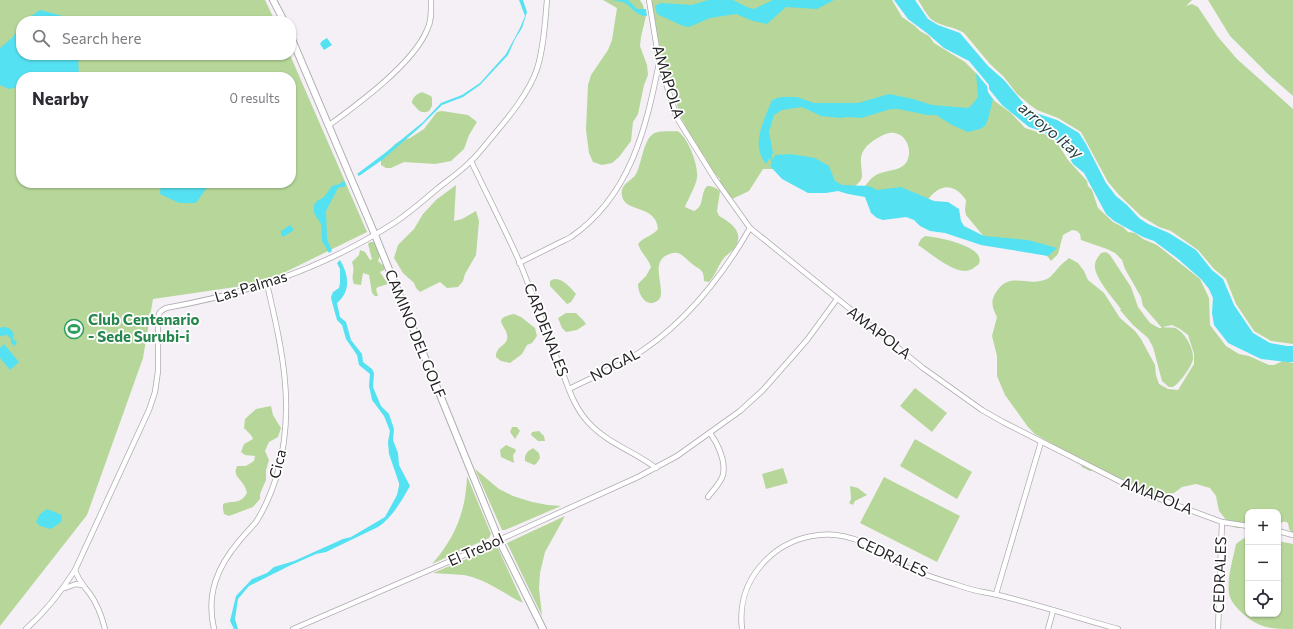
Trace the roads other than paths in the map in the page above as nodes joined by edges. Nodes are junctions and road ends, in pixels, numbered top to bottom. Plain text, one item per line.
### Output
1 (273, 0) edge
2 (431, 0) edge
3 (547, 0) edge
4 (649, 0) edge
5 (281, 16) edge
6 (296, 49) edge
7 (659, 61) junction
8 (328, 126) junction
9 (471, 161) junction
10 (750, 228) junction
11 (375, 234) junction
12 (519, 263) junction
13 (267, 284) junction
14 (837, 299) junction
15 (569, 389) junction
16 (710, 433) junction
17 (1041, 442) junction
18 (656, 468) junction
19 (708, 497) dead end
20 (1222, 522) junction
21 (1245, 526) edge
22 (1281, 532) edge
23 (1293, 535) edge
24 (499, 540) junction
25 (75, 570) junction
26 (82, 585) junction
27 (63, 588) junction
28 (996, 594) junction
29 (1053, 611) junction
30 (26, 629) edge
31 (105, 629) edge
32 (214, 629) edge
33 (293, 629) edge
34 (543, 629) edge
35 (742, 629) edge
36 (1048, 629) edge
37 (1118, 629) edge
38 (1218, 629) edge

1 - 5 street
2 - 8 street
3 - 9 street
4 - 7 street, AMAPOLA
6 - 8 street, CAMINO DEL GOLF
7 - 10 street, AMAPOLA
7 - 12 street
8 - 11 street, CAMINO DEL GOLF
9 - 11 street, Las Palmas
9 - 12 street, CARDENALES
10 - 14 street, AMAPOLA
10 - 15 street, NOGAL
11 - 13 street, Las Palmas
11 - 24 street, CAMINO DEL GOLF
12 - 15 street, CARDENALES
13 - 25 street, Las Palmas
13 - 32 street, Cica
14 - 16 street, El Trebol
14 - 17 street, AMAPOLA
15 - 18 street, CARDENALES
16 - 18 street, El Trebol
16 - 19 street
17 - 20 street, AMAPOLA
17 - 28 street
18 - 24 street, El Trebol
20 - 21 street, AMAPOLA
20 - 38 street, CEDRALES
22 - 23 street
24 - 33 street, El Trebol
24 - 34 street, CAMINO DEL GOLF
25 - 26 street
25 - 27 street, Las Palmas
26 - 27 street
26 - 31 street
27 - 30 street, Las Palmas
28 - 29 street, CEDRALES
28 - 35 street, CEDRALES
29 - 36 street
29 - 37 street, CEDRALES

